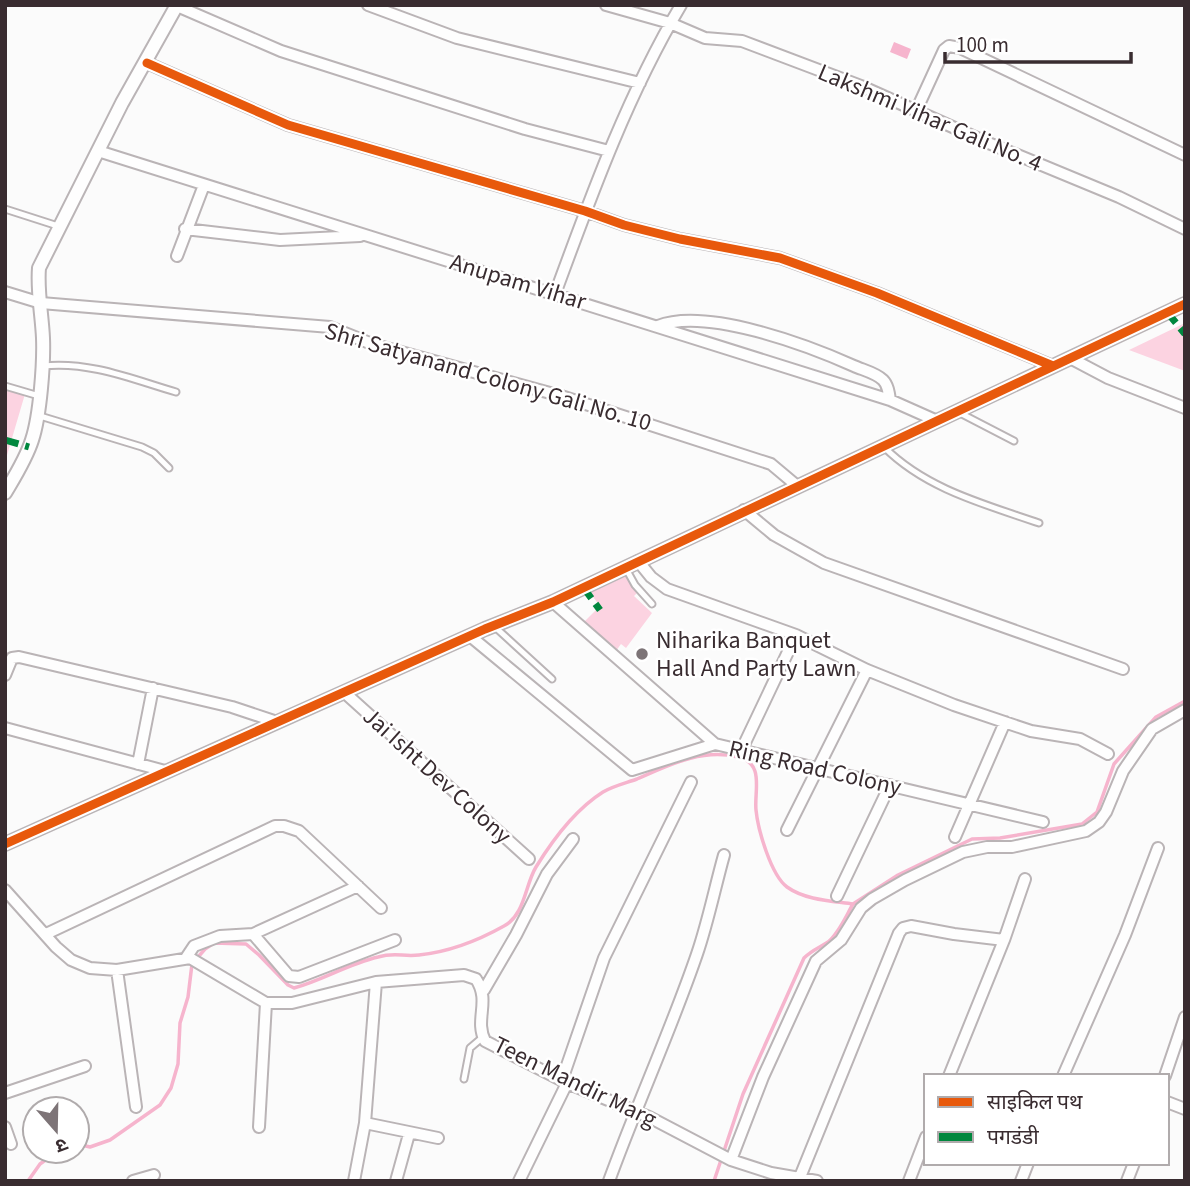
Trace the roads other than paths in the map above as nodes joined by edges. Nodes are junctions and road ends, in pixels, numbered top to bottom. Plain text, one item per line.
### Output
1 (368, 5) edge
2 (606, 5) edge
3 (681, 5) edge
4 (177, 6) edge
5 (670, 23) junction
6 (146, 62) junction
7 (640, 83) junction
8 (916, 111) junction
9 (98, 151) junction
10 (609, 151) junction
11 (1185, 155) edge
12 (204, 185) junction
13 (5, 208) edge
14 (585, 211) junction
15 (61, 227) junction
16 (185, 229) junction
17 (1185, 229) edge
18 (366, 235) junction
19 (177, 256) dead end
20 (5, 292) edge
21 (555, 294) junction
22 (41, 303) junction
23 (1185, 303) edge
24 (658, 326) junction
25 (1072, 359) junction
26 (42, 366) junction
27 (1053, 366) junction
28 (5, 386) edge
29 (176, 392) dead end
30 (39, 396) junction
31 (890, 400) junction
32 (1185, 408) edge
33 (956, 410) junction
34 (37, 415) junction
35 (935, 420) junction
36 (1014, 441) dead end
37 (882, 445) junction
38 (169, 468) dead end
39 (796, 485) junction
40 (5, 494) edge
41 (744, 510) junction
42 (1039, 523) dead end
43 (638, 561) junction
44 (625, 567) junction
45 (553, 602) junction
46 (652, 604) dead end
47 (494, 625) junction
48 (796, 635) junction
49 (470, 636) junction
50 (1123, 669) dead end
51 (867, 670) junction
52 (5, 675) edge
53 (552, 679) dead end
54 (153, 688) junction
55 (345, 692) junction
56 (1185, 710) edge
57 (277, 722) junction
58 (1006, 722) junction
59 (5, 728) edge
60 (715, 744) junction
61 (741, 751) junction
62 (1108, 754) dead end
63 (138, 764) junction
64 (816, 769) junction
65 (164, 771) junction
66 (691, 782) dead end
67 (890, 785) junction
68 (970, 803) junction
69 (1043, 822) dead end
70 (787, 830) dead end
71 (955, 837) dead end
72 (573, 839) dead end
73 (5, 844) edge
74 (1158, 848) dead end
75 (724, 855) dead end
76 (529, 859) dead end
77 (1025, 879) dead end
78 (358, 886) junction
79 (5, 891) edge
80 (837, 896) dead end
81 (381, 908) dead end
82 (46, 934) junction
83 (253, 934) junction
84 (395, 940) dead end
85 (1004, 940) junction
86 (188, 958) junction
87 (117, 970) junction
88 (376, 982) junction
89 (484, 990) junction
90 (266, 1003) junction
91 (1185, 1017) edge
92 (483, 1037) junction
93 (85, 1066) dead end
94 (950, 1074) edge
95 (1064, 1074) edge
96 (1166, 1074) edge
97 (464, 1079) dead end
98 (564, 1081) junction
99 (5, 1093) edge
100 (136, 1107) dead end
101 (634, 1111) junction
102 (365, 1123) junction
103 (5, 1127) edge
104 (259, 1127) dead end
105 (409, 1134) junction
106 (438, 1138) dead end
107 (924, 1142) edge
108 (10, 1144) dead end
109 (725, 1157) junction
110 (154, 1175) dead end
111 (800, 1177) junction
112 (133, 1181) edge
113 (354, 1181) edge
114 (396, 1181) edge
115 (519, 1181) edge
116 (609, 1181) edge
117 (817, 1181) edge
118 (909, 1181) edge

1 - 7 street
2 - 5 street, Lakshmi Vihar Gali No. 4
3 - 5 street
4 - 6 street
4 - 10 street
5 - 7 street
5 - 8 street, Lakshmi Vihar Gali No. 4
6 - 9 street
6 - 14 street
7 - 10 street
8 - 11 street
8 - 17 street, Lakshmi Vihar Gali No. 4
9 - 12 street, Anupam Vihar
9 - 15 street
10 - 14 street
12 - 16 street
12 - 18 street, Anupam Vihar
13 - 15 lane
14 - 21 street
14 - 27 street
15 - 22 street
16 - 18 street
16 - 19 street
18 - 21 street, Anupam Vihar
20 - 22 street, Shri Satyanand Colony Gali No. 10
21 - 24 street, Anupam Vihar
22 - 26 street
22 - 39 street, Shri Satyanand Colony Gali No. 10
23 - 25 street
24 - 31 street, Anupam Vihar
24 - 31 street
25 - 27 street
25 - 32 street
26 - 29 lane
26 - 30 street
27 - 33 street
28 - 30 lane
30 - 34 street
31 - 35 street, Anupam Vihar
33 - 35 street
33 - 36 lane
34 - 38 lane
34 - 40 street
35 - 37 street
37 - 39 street
37 - 42 lane
39 - 41 street
41 - 43 street
41 - 50 street
43 - 44 street
43 - 48 street
44 - 45 street
44 - 46 lane
45 - 47 street
45 - 60 street, Ring Road Colony
47 - 49 street
47 - 53 lane
48 - 51 street
48 - 61 street
49 - 55 street
49 - 60 street
51 - 58 street
51 - 64 street
52 - 54 street
54 - 57 street
54 - 63 street
55 - 57 street
55 - 76 street, Jai Isht Dev Colony
56 - 109 street
57 - 65 street
58 - 62 street
58 - 68 street
59 - 63 street
60 - 61 street, Ring Road Colony
61 - 64 street, Ring Road Colony
63 - 65 street
64 - 67 street, Ring Road Colony
64 - 70 street
65 - 73 street
66 - 98 street
67 - 68 street, Ring Road Colony
67 - 80 street
68 - 69 street, Ring Road Colony
68 - 71 street
72 - 89 street
74 - 95 street
75 - 101 street
77 - 85 street
78 - 81 street
78 - 82 street
78 - 83 street
79 - 82 street
82 - 87 street
83 - 84 street
83 - 86 street
85 - 94 street
85 - 111 street
86 - 87 street
86 - 90 street
87 - 100 street
88 - 89 street
88 - 90 street
88 - 102 street
89 - 92 street, Teen Mandir Marg
90 - 104 street
91 - 96 street
92 - 97 lane
92 - 98 street, Teen Mandir Marg
93 - 99 street
98 - 101 street, Teen Mandir Marg
98 - 115 street
101 - 109 street, Teen Mandir Marg
101 - 116 street
102 - 105 street
102 - 113 street
103 - 108 street
105 - 106 street
105 - 114 street
107 - 118 street
109 - 111 street, Teen Mandir Marg
110 - 112 street
111 - 117 street, Teen Mandir Marg

